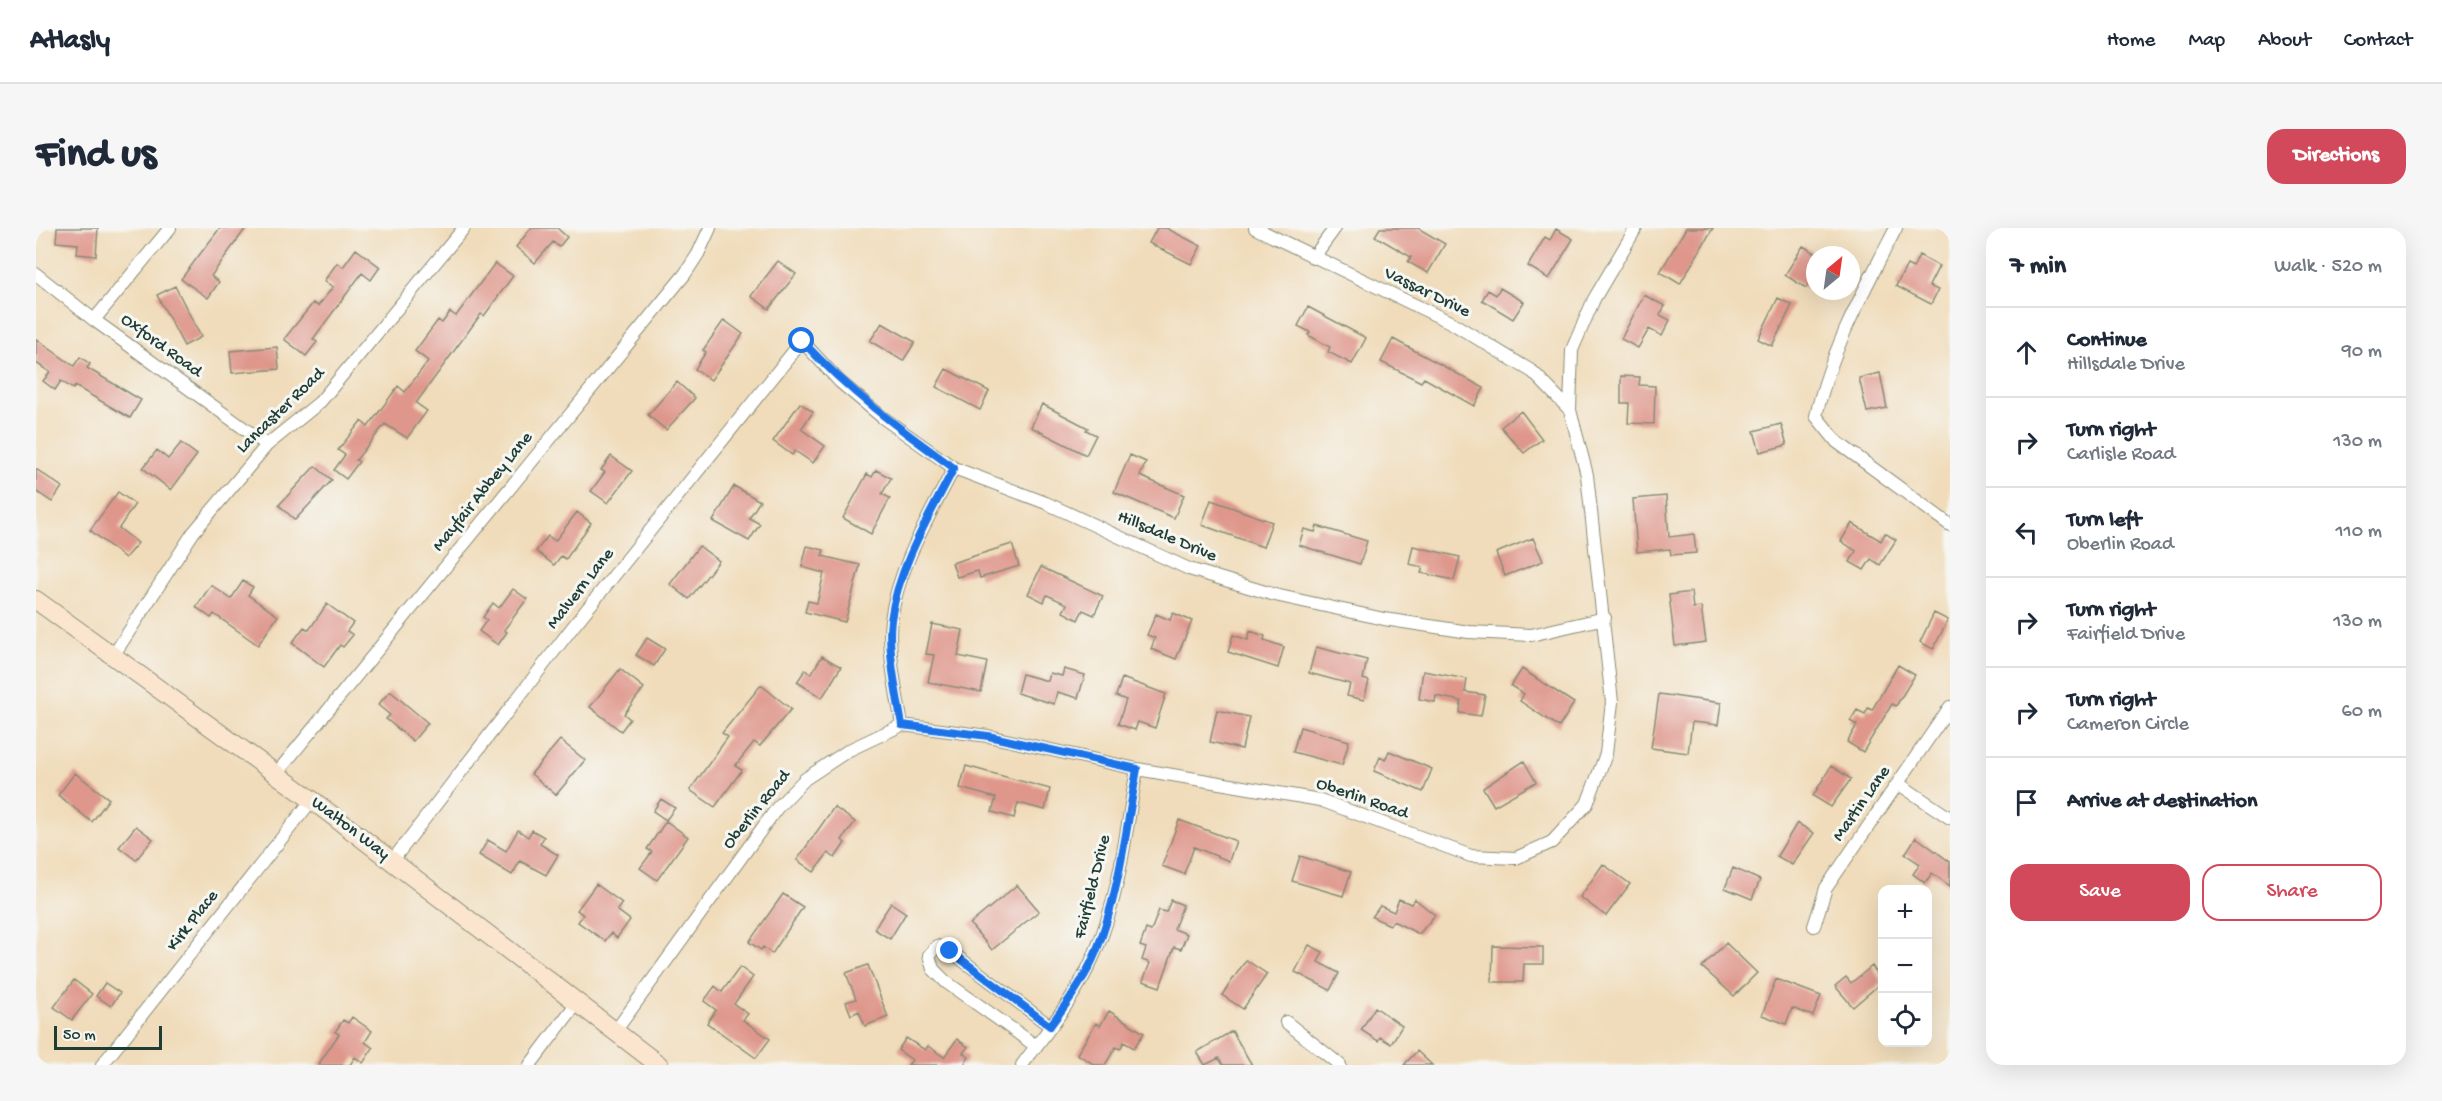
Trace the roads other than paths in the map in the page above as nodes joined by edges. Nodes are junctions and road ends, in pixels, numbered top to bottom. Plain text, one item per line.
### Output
1 (170, 228) edge
2 (464, 228) edge
3 (710, 228) edge
4 (1255, 228) edge
5 (1335, 228) edge
6 (1636, 228) edge
7 (1896, 228) edge
8 (1313, 258) junction
9 (36, 274) edge
10 (94, 320) junction
11 (802, 341) joint
12 (1570, 410) junction
13 (267, 445) junction
14 (954, 468) junction
15 (1950, 525) edge
16 (36, 600) edge
17 (1605, 618) junction
18 (113, 656) junction
19 (1950, 707) edge
20 (902, 725) junction
21 (1137, 769) junction
22 (276, 774) junction
23 (1899, 784) junction
24 (312, 800) junction
25 (1950, 818) edge
26 (392, 861) junction
27 (1814, 926) dead end
28 (576, 1004) junction
29 (1286, 1022) dead end
30 (1050, 1026) junction
31 (614, 1033) junction
32 (1036, 1046) junction
33 (102, 1065) edge
34 (530, 1065) edge
35 (659, 1065) edge
36 (1022, 1065) edge
37 (1340, 1065) edge

1 - 10 street
2 - 13 street, Lancaster Road
3 - 22 street, Mayfair Abbey Lane
4 - 8 street, Vassar Drive
5 - 8 street
6 - 12 street, Oberlin Road
7 - 15 street
8 - 12 street, Vassar Drive
9 - 10 street, Oxford Road
10 - 13 street, Oxford Road
11 - 14 street, Hillsdale Drive
11 - 26 street, Malvern Lane
12 - 17 street, Oberlin Road
13 - 18 street, Lancaster Road
14 - 17 street, Hillsdale Drive
14 - 20 street
16 - 18 main road, Walton Way
17 - 21 street, Oberlin Road
18 - 22 main road, Walton Way
19 - 23 street, Martin Lane
20 - 21 street, Oberlin Road
20 - 31 street, Oberlin Road
21 - 30 street, Fairfield Drive
22 - 24 main road, Walton Way
23 - 25 street
23 - 27 street, Martin Lane
24 - 26 main road, Walton Way
24 - 33 street, Kirk Place
26 - 28 main road, Walton Way
28 - 31 main road, Walton Way
28 - 34 street
29 - 37 street
30 - 32 street, Fairfield Drive
30 - 32 street
31 - 35 main road, Walton Way
32 - 36 street, Fairfield Drive

